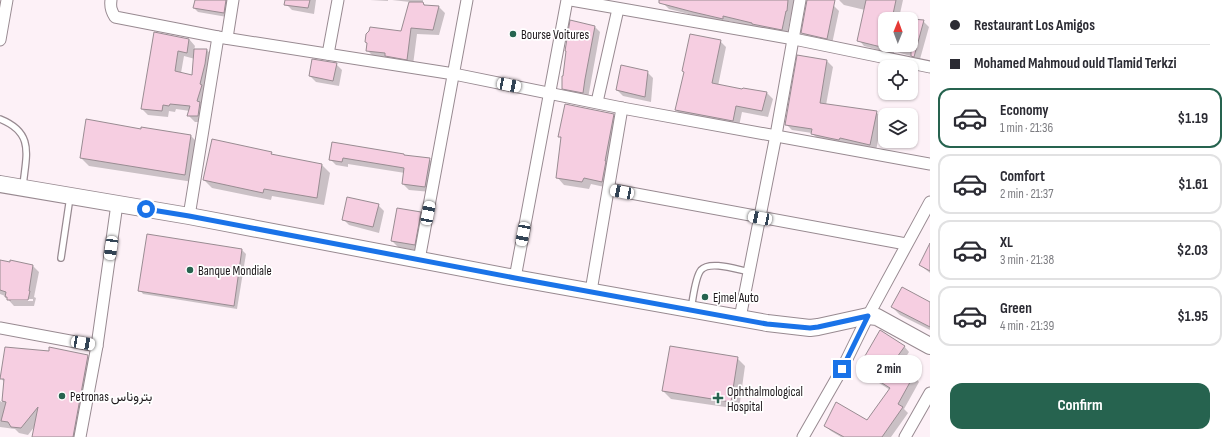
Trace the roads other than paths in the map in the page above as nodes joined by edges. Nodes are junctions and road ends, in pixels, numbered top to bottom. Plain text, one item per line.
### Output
1 (6, 0) edge
2 (111, 0) edge
3 (233, 0) edge
4 (338, 0) edge
5 (468, 0) edge
6 (567, 0) edge
7 (571, 0) edge
8 (800, 0) edge
9 (618, 9) junction
10 (222, 38) junction
11 (794, 38) junction
12 (0, 40) edge
13 (328, 54) junction
14 (930, 67) edge
15 (454, 74) junction
16 (550, 93) junction
17 (596, 102) junction
18 (622, 108) junction
19 (0, 119) edge
20 (776, 135) junction
21 (930, 164) edge
22 (0, 184) edge
23 (23, 188) junction
24 (609, 189) junction
25 (70, 196) junction
26 (930, 202) edge
27 (117, 204) junction
28 (189, 216) junction
29 (760, 218) junction
30 (906, 244) junction
31 (60, 258) dead end
32 (420, 260) junction
33 (750, 272) junction
34 (515, 278) junction
35 (591, 291) junction
36 (690, 309) junction
37 (868, 316) junction
38 (740, 318) junction
39 (0, 328) edge
40 (97, 346) junction
41 (930, 346) edge
42 (930, 393) edge
43 (80, 437) edge
44 (803, 437) edge
45 (904, 437) edge

1 - 12 street
2 - 10 street
3 - 10 street
4 - 13 street
5 - 15 street
6 - 16 street
7 - 9 street
8 - 11 street
9 - 11 street
9 - 17 street
10 - 13 street
10 - 28 street
11 - 14 street
11 - 20 street
13 - 15 street
15 - 16 street
15 - 32 street
16 - 17 street
16 - 34 street
17 - 18 street
18 - 20 street
18 - 24 street
19 - 23 lane
20 - 21 street
20 - 29 street
22 - 23 main road
23 - 25 main road
24 - 29 street
24 - 35 street
25 - 27 main road
25 - 31 lane
26 - 30 street
27 - 28 main road
27 - 40 street
28 - 32 main road
29 - 30 street
29 - 33 street
30 - 37 street
32 - 34 main road
33 - 36 lane
33 - 38 street
34 - 35 main road
35 - 36 main road
36 - 38 main road
37 - 38 main road
37 - 41 main road
37 - 44 street
39 - 40 street
40 - 43 street
42 - 45 street

